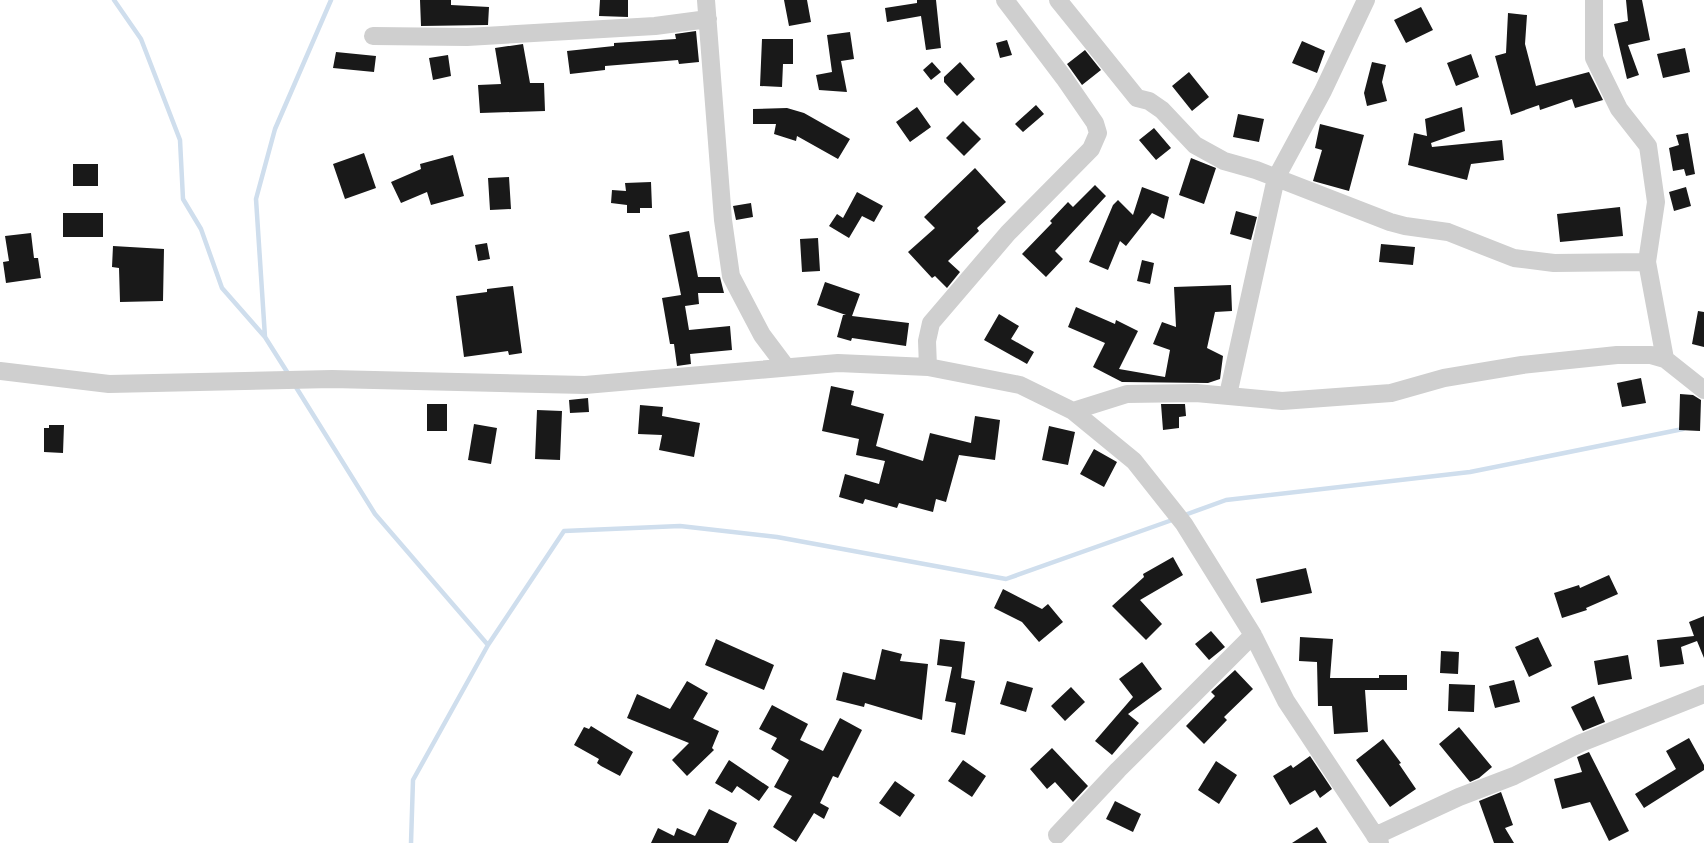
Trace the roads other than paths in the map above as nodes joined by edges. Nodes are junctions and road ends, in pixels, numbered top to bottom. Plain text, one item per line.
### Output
1 (706, 0) edge
2 (1005, 0) edge
3 (1058, 0) edge
4 (1366, 0) edge
5 (1594, 0) edge
6 (708, 19) junction
7 (373, 36) dead end
8 (1276, 178) junction
9 (1647, 262) junction
10 (1665, 359) junction
11 (786, 367) junction
12 (928, 367) junction
13 (0, 371) edge
14 (1704, 390) edge
15 (1228, 395) junction
16 (1073, 411) junction
17 (1253, 635) junction
18 (1704, 694) edge
19 (1057, 835) dead end
20 (1378, 839) edge

1 - 6 street
2 - 12 street
3 - 8 street
4 - 8 street
5 - 9 street
6 - 7 street
6 - 11 street
8 - 9 street
8 - 15 street
9 - 10 street
10 - 14 street
10 - 15 street
11 - 12 street
11 - 13 street
12 - 16 street
15 - 16 street
16 - 17 street
17 - 19 street
17 - 20 street
18 - 20 street

